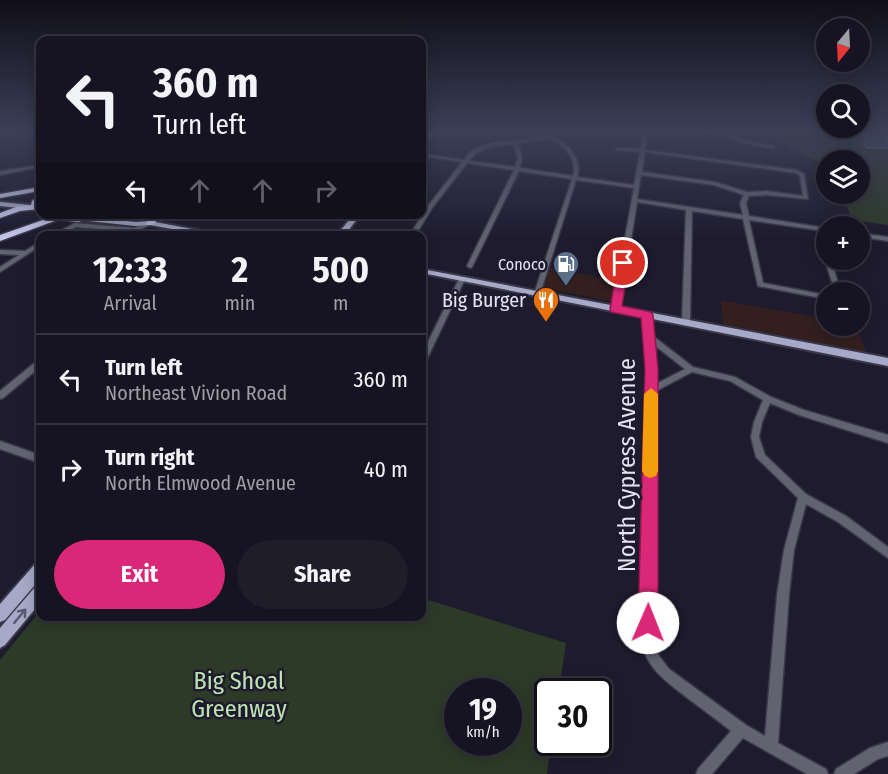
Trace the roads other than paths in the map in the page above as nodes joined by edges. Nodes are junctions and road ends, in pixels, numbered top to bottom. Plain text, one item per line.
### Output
1 (460, 166) edge
2 (499, 166) edge
3 (519, 166) edge
4 (577, 166) edge
5 (639, 166) edge
6 (761, 166) edge
7 (36, 167) edge
8 (518, 169) junction
9 (0, 173) edge
10 (638, 173) junction
11 (576, 178) junction
12 (636, 187) junction
13 (36, 190) edge
14 (747, 194) junction
15 (0, 196) edge
16 (634, 200) junction
17 (0, 203) edge
18 (36, 207) edge
19 (36, 208) edge
20 (689, 208) junction
21 (3, 213) edge
22 (426, 216) edge
23 (745, 217) junction
24 (37, 219) edge
25 (53, 219) edge
26 (88, 219) edge
27 (142, 219) edge
28 (154, 219) edge
29 (354, 219) edge
30 (150, 223) junction
31 (816, 228) edge
32 (64, 231) edge
33 (188, 231) edge
34 (343, 231) edge
35 (0, 233) edge
36 (870, 237) edge
37 (0, 238) edge
38 (888, 240) edge
39 (36, 247) edge
40 (0, 252) edge
41 (26, 253) junction
42 (470, 266) dead end
43 (0, 270) edge
44 (426, 272) edge
45 (462, 279) junction
46 (537, 294) junction
47 (816, 295) edge
48 (616, 309) junction
49 (647, 315) junction
50 (686, 322) junction
51 (649, 337) junction
52 (426, 353) edge
53 (888, 362) edge
54 (36, 366) edge
55 (691, 369) junction
56 (651, 390) junction
57 (0, 396) edge
58 (768, 399) junction
59 (888, 440) edge
60 (0, 445) edge
61 (36, 458) edge
62 (803, 497) junction
63 (888, 553) edge
64 (36, 574) edge
65 (36, 597) edge
66 (0, 615) edge
67 (0, 640) edge
68 (741, 730) junction
69 (771, 746) junction
70 (888, 749) edge
71 (703, 774) edge
72 (821, 774) edge
73 (841, 774) edge

1 - 22 street
2 - 8 street
3 - 8 street
4 - 11 street
5 - 10 street
6 - 14 street
7 - 9 street
8 - 11 street
8 - 42 street
10 - 12 street
10 - 14 street
11 - 12 street
11 - 46 street
12 - 16 street
13 - 15 highway
14 - 23 street
16 - 20 street
16 - 48 street
17 - 18 highway
19 - 21 highway
20 - 23 street
20 - 50 street
23 - 31 street
23 - 47 street
24 - 35 highway
25 - 37 highway
26 - 30 main road, bridge
27 - 30 main road
28 - 30 highway
29 - 34 main road
30 - 32 street
30 - 33 main road
36 - 38 street
39 - 41 street
40 - 41 street
41 - 43 street
44 - 45 main road
45 - 46 main road
45 - 52 street
46 - 48 main road
48 - 49 main road
49 - 50 main road
49 - 51 street, North Cypress Avenue
50 - 53 main road
51 - 55 street
51 - 56 street, North Cypress Avenue
54 - 57 street
55 - 56 street
55 - 58 street
56 - 68 street, North Cypress Avenue
58 - 59 street
58 - 62 street
60 - 61 street
62 - 63 street
62 - 69 street
64 - 66 main road
67 -> 65 main road
68 - 69 street, North Cypress Avenue
68 - 71 street
69 - 72 street, North Cypress Avenue
70 - 73 street

